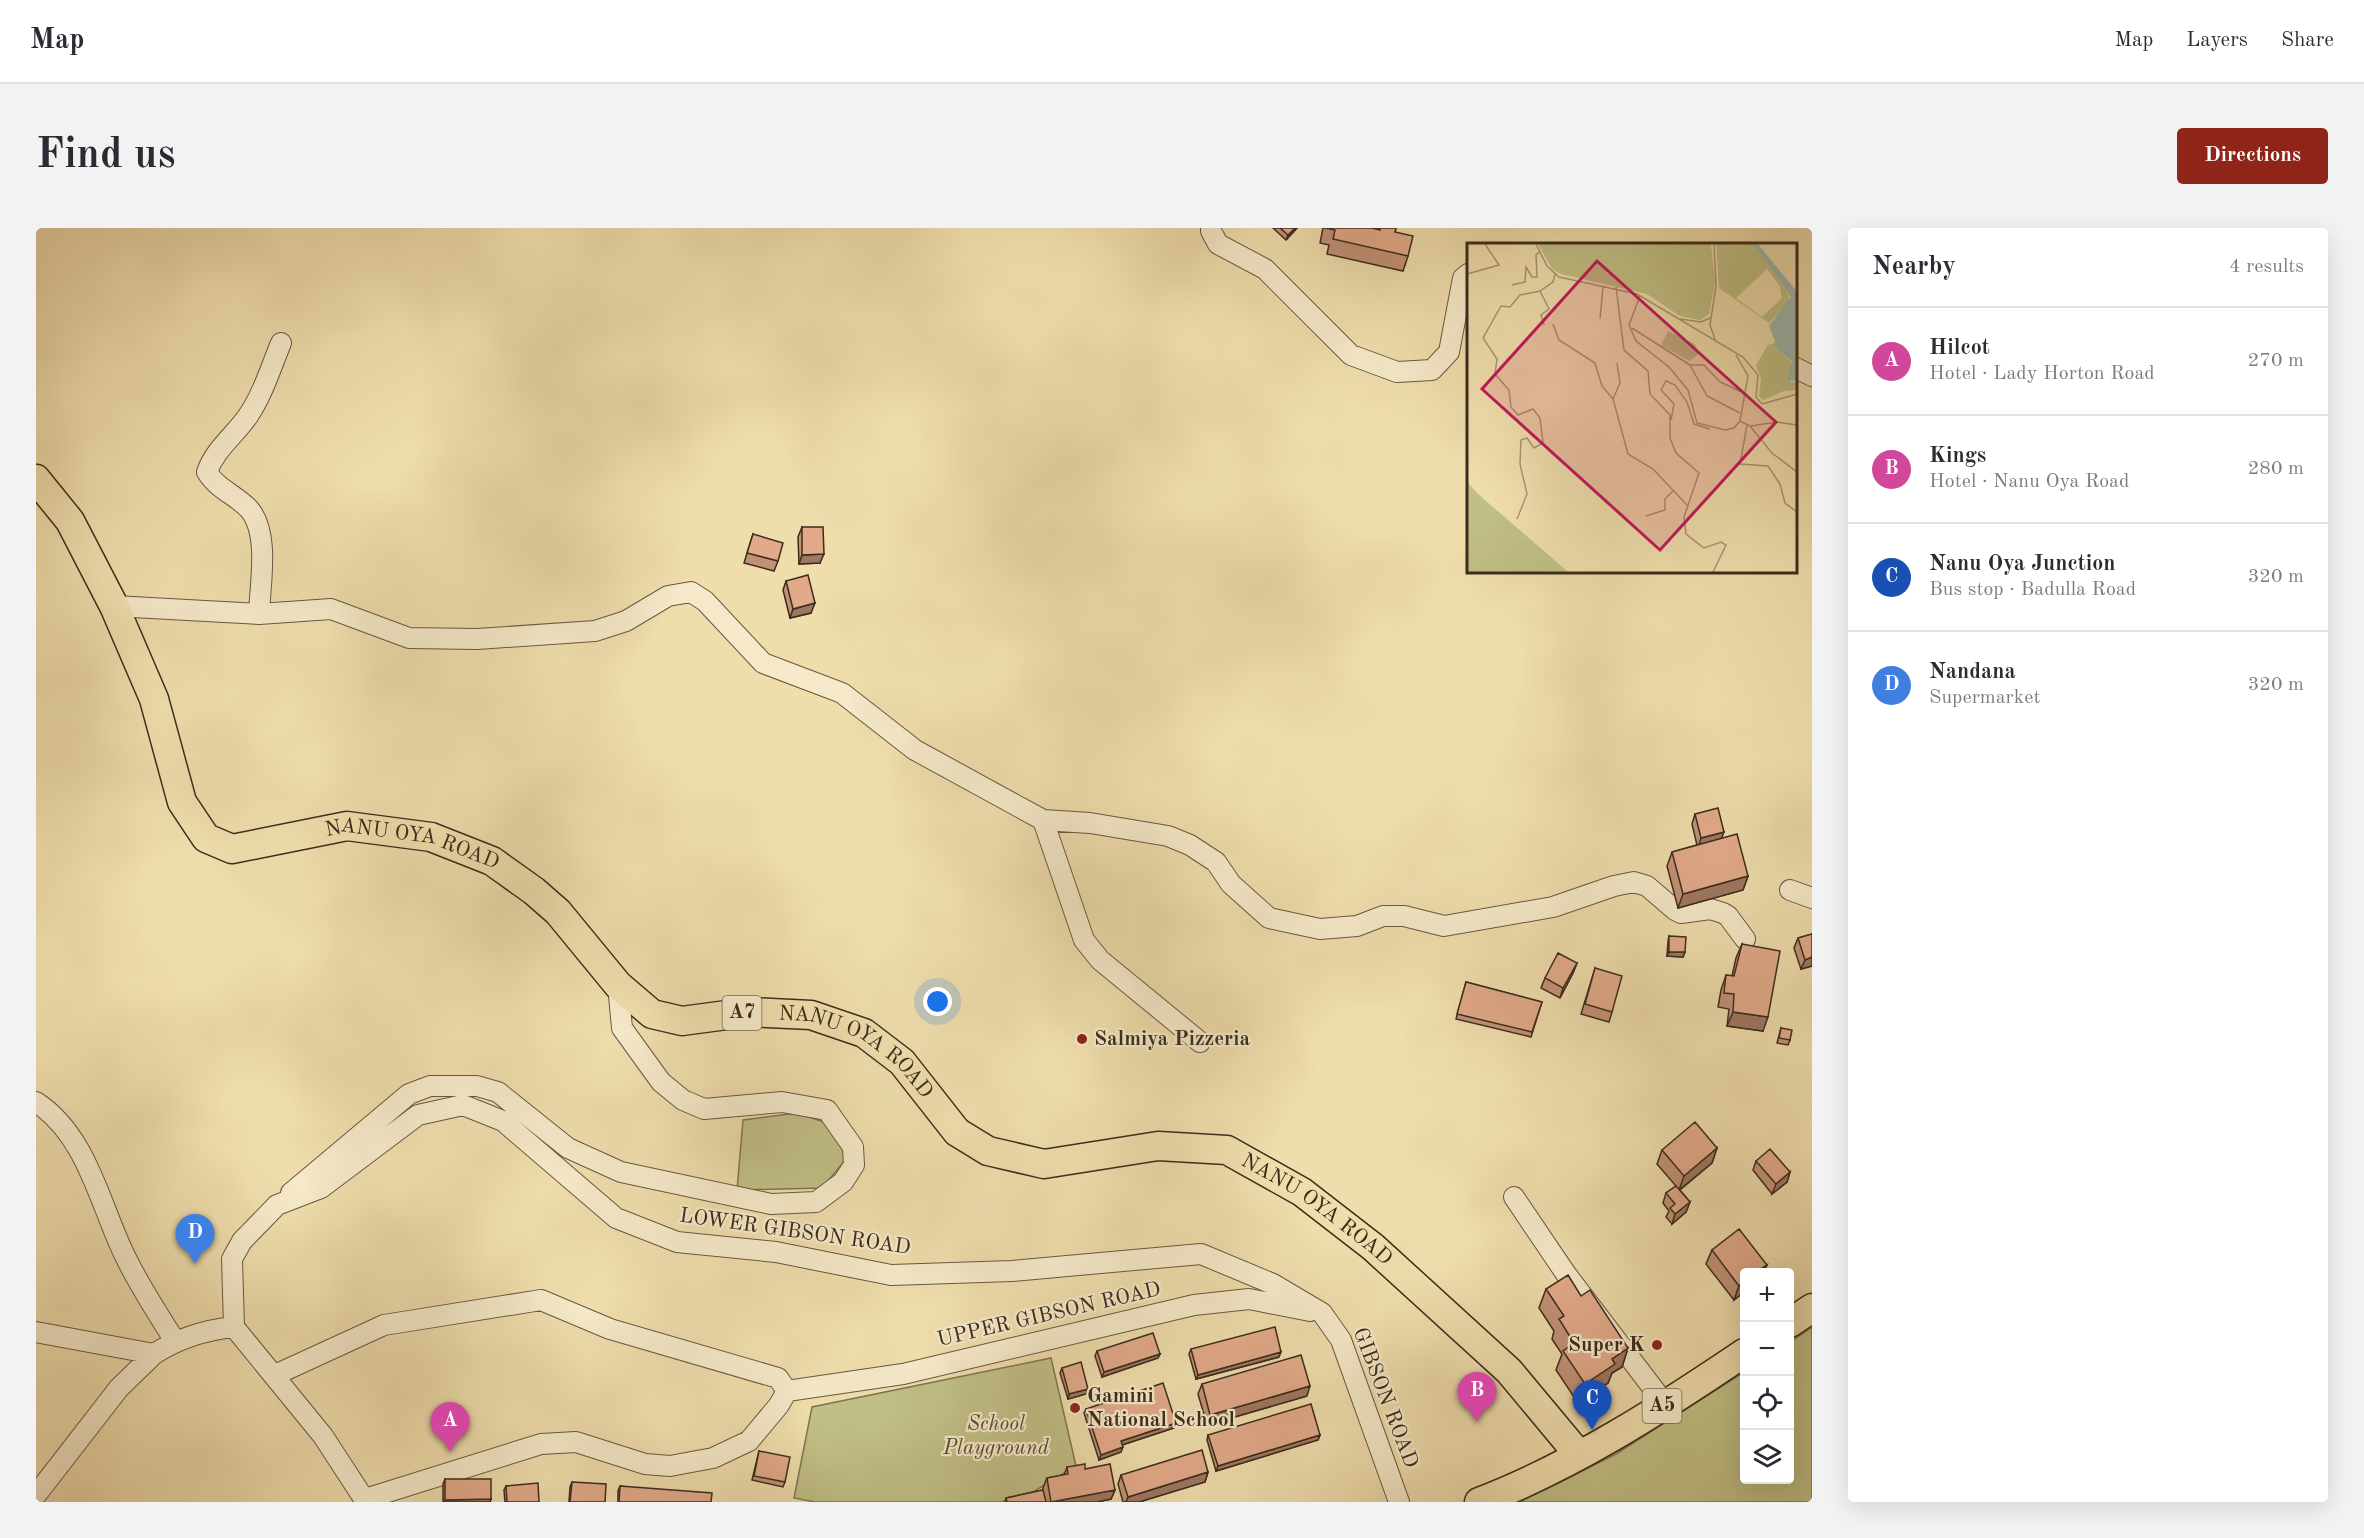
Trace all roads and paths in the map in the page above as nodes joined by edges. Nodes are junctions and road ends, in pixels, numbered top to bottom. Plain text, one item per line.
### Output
1 (1211, 228) edge
2 (1467, 275) edge
3 (280, 343) dead end
4 (1797, 368) edge
5 (1812, 376) edge
6 (36, 479) edge
7 (114, 606) junction
8 (259, 614) junction
9 (1043, 820) junction
10 (1790, 890) dead end
11 (1812, 898) edge
12 (1745, 939) dead end
13 (618, 986) junction
14 (1200, 1042) dead end
15 (36, 1102) edge
16 (1514, 1197) dead end
17 (277, 1205) junction
18 (1812, 1308) edge
19 (1322, 1313) junction
20 (1791, 1322) edge
21 (234, 1328) junction
22 (36, 1332) edge
23 (175, 1341) junction
24 (154, 1354) junction
25 (1740, 1356) edge
26 (275, 1375) junction
27 (788, 1391) junction
28 (1665, 1404) junction
29 (1579, 1455) junction
30 (36, 1495) edge
31 (366, 1501) edge
32 (1399, 1502) edge
33 (1479, 1502) edge

1 - 2 street
3 - 8 street
4 - 5 street
6 - 7 highway, NANU OYA ROAD / A7
7 - 8 street
7 - 13 highway, NANU OYA ROAD / A7
8 - 9 street
9 - 12 street
9 - 14 street
10 - 11 street
13 - 17 street
13 - 29 highway, NANU OYA ROAD / A7
15 - 23 street
16 - 28 street
17 - 19 street, LOWER GIBSON ROAD
17 - 21 street, LOWER GIBSON ROAD
18 - 20 highway
19 - 27 street, UPPER GIBSON ROAD
19 - 32 street, GIBSON ROAD
21 - 23 street
21 - 26 street
22 - 24 street
23 - 24 street
24 - 30 street
25 - 28 highway, A5
26 - 27 street
26 - 31 street
27 - 31 street
28 - 29 highway, A5
29 - 33 highway, A5

